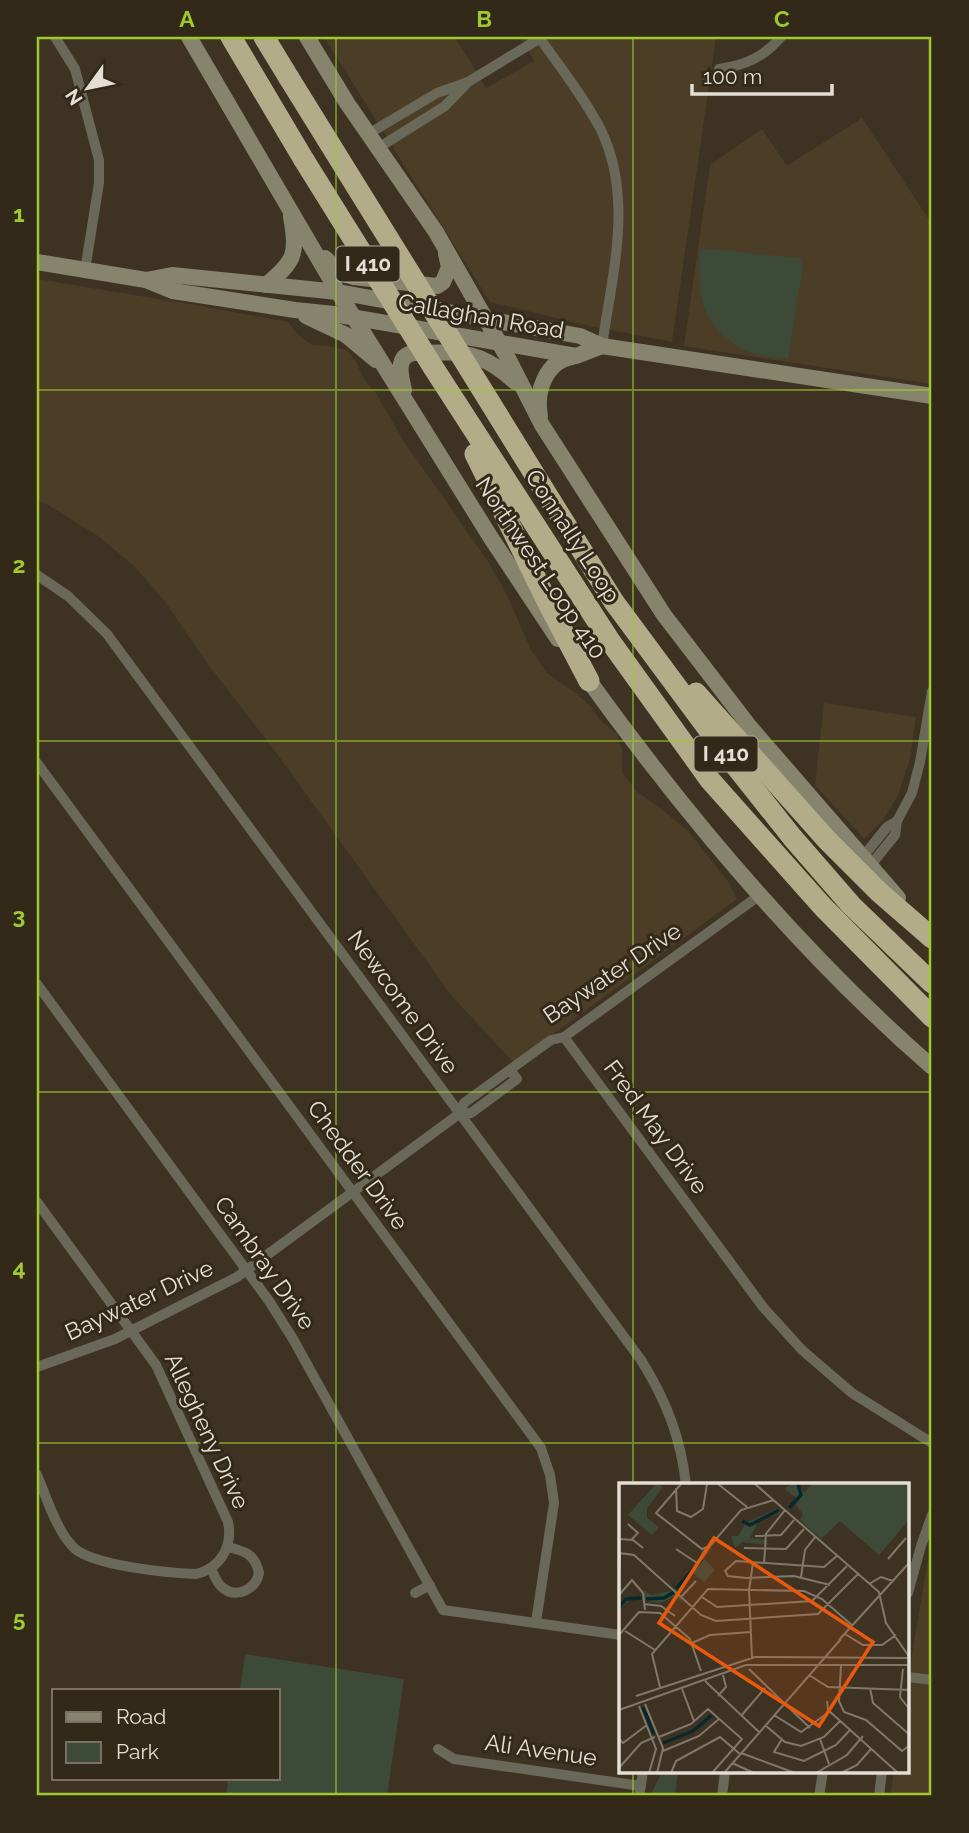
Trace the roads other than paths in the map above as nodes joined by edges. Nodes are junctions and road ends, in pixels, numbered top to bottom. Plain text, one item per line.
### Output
1 (55, 37) edge
2 (189, 37) edge
3 (231, 37) edge
4 (264, 37) edge
5 (306, 37) edge
6 (540, 37) edge
7 (781, 37) edge
8 (719, 69) dead end
9 (468, 82) junction
10 (368, 134) junction
11 (378, 148) junction
12 (289, 204) junction
13 (436, 232) junction
14 (313, 246) junction
15 (37, 262) edge
16 (85, 270) junction
17 (146, 280) junction
18 (266, 285) junction
19 (338, 292) junction
20 (295, 310) junction
21 (355, 317) junction
22 (487, 321) junction
23 (499, 344) junction
24 (602, 345) junction
25 (576, 356) junction
26 (433, 367) junction
27 (390, 374) junction
28 (525, 391) junction
29 (932, 396) edge
30 (406, 400) junction
31 (542, 425) junction
32 (551, 501) junction
33 (37, 575) edge
34 (589, 681) junction
35 (932, 691) edge
36 (37, 763) edge
37 (866, 862) junction
38 (760, 895) junction
39 (932, 936) edge
40 (932, 982) edge
41 (37, 984) edge
42 (932, 1017) edge
43 (564, 1037) junction
44 (932, 1067) edge
45 (459, 1114) junction
46 (351, 1192) junction
47 (37, 1202) edge
48 (713, 1241) junction
49 (702, 1250) dead end
50 (246, 1270) junction
51 (131, 1331) junction
52 (37, 1367) edge
53 (932, 1444) edge
54 (37, 1475) edge
55 (686, 1483) edge
56 (932, 1515) edge
57 (226, 1550) junction
58 (211, 1568) junction
59 (430, 1585) junction
60 (909, 1589) edge
61 (415, 1593) dead end
62 (536, 1622) junction
63 (619, 1635) edge
64 (909, 1676) edge
65 (932, 1680) edge
66 (438, 1749) dead end
67 (643, 1773) edge
68 (725, 1773) edge
69 (823, 1773) edge
70 (882, 1773) edge
71 (640, 1791) edge
72 (722, 1796) edge
73 (819, 1796) edge
74 (879, 1796) edge

1 - 16 street
2 - 12 main road, Northwest Loop 410
3 - 26 highway, Connally Loop / I 410, bridge
4 - 32 highway, Connally Loop / I 410, bridge
5 - 10 main road
6 - 9 street
6 - 24 street
7 - 8 street
9 - 10 street
9 - 11 street
10 - 11 main road
11 - 13 main road
12 - 14 main road, Northwest Loop 410
12 - 18 main road
13 - 14 main road
13 - 22 main road
14 - 19 main road, Northwest Loop 410
15 - 16 main road, Callaghan Road
16 - 17 main road, Callaghan Road
17 - 18 main road, Callaghan Road
17 - 20 main road, Callaghan Road
18 - 19 main road, Callaghan Road
19 - 21 main road, Northwest Loop 410
19 - 22 main road, Callaghan Road
20 - 21 main road, Callaghan Road
20 - 27 main road
21 - 23 main road, Callaghan Road
21 - 27 main road, Northwest Loop 410
22 - 23 main road
22 - 24 main road, Callaghan Road
23 - 25 main road, Callaghan Road
23 - 28 main road
24 - 25 main road, Callaghan Road
24 - 29 main road, Callaghan Road
25 - 31 main road
26 - 34 highway
26 - 42 highway, Connally Loop / I 410
27 - 30 main road, Northwest Loop 410
28 - 30 main road
28 - 31 main road
30 - 34 main road, Northwest Loop 410
31 - 37 main road
32 - 39 highway
32 - 40 highway, Connally Loop / I 410
33 - 45 street, Newcome Drive
34 - 38 main road, Northwest Loop 410
35 - 37 street
36 - 46 street, Chedder Drive
37 - 39 main road
38 - 43 street, Baywater Drive
38 - 44 main road, Northwest Loop 410
41 - 50 street, Cambray Drive
43 - 45 street, Baywater Drive
43 - 48 street, Fred May Drive
45 - 46 street, Baywater Drive
45 - 55 street, Newcome Drive
46 - 50 street, Baywater Drive
46 - 62 street, Chedder Drive
47 - 51 street, Allegheny Drive
48 - 49 street
48 - 53 street, Fred May Drive
50 - 51 street, Baywater Drive
50 - 59 street, Cambray Drive
51 - 52 street, Baywater Drive
51 - 57 street, Allegheny Drive
54 - 58 street
56 - 60 street
57 - 58 street
57 - 58 street, Allegheny Drive
59 - 61 street
59 - 62 street, Cambray Drive
62 - 63 street, Cambray Drive
64 - 65 street
66 - 71 street, Ali Avenue
67 - 71 street
68 - 72 street
69 - 73 street
70 - 74 street

